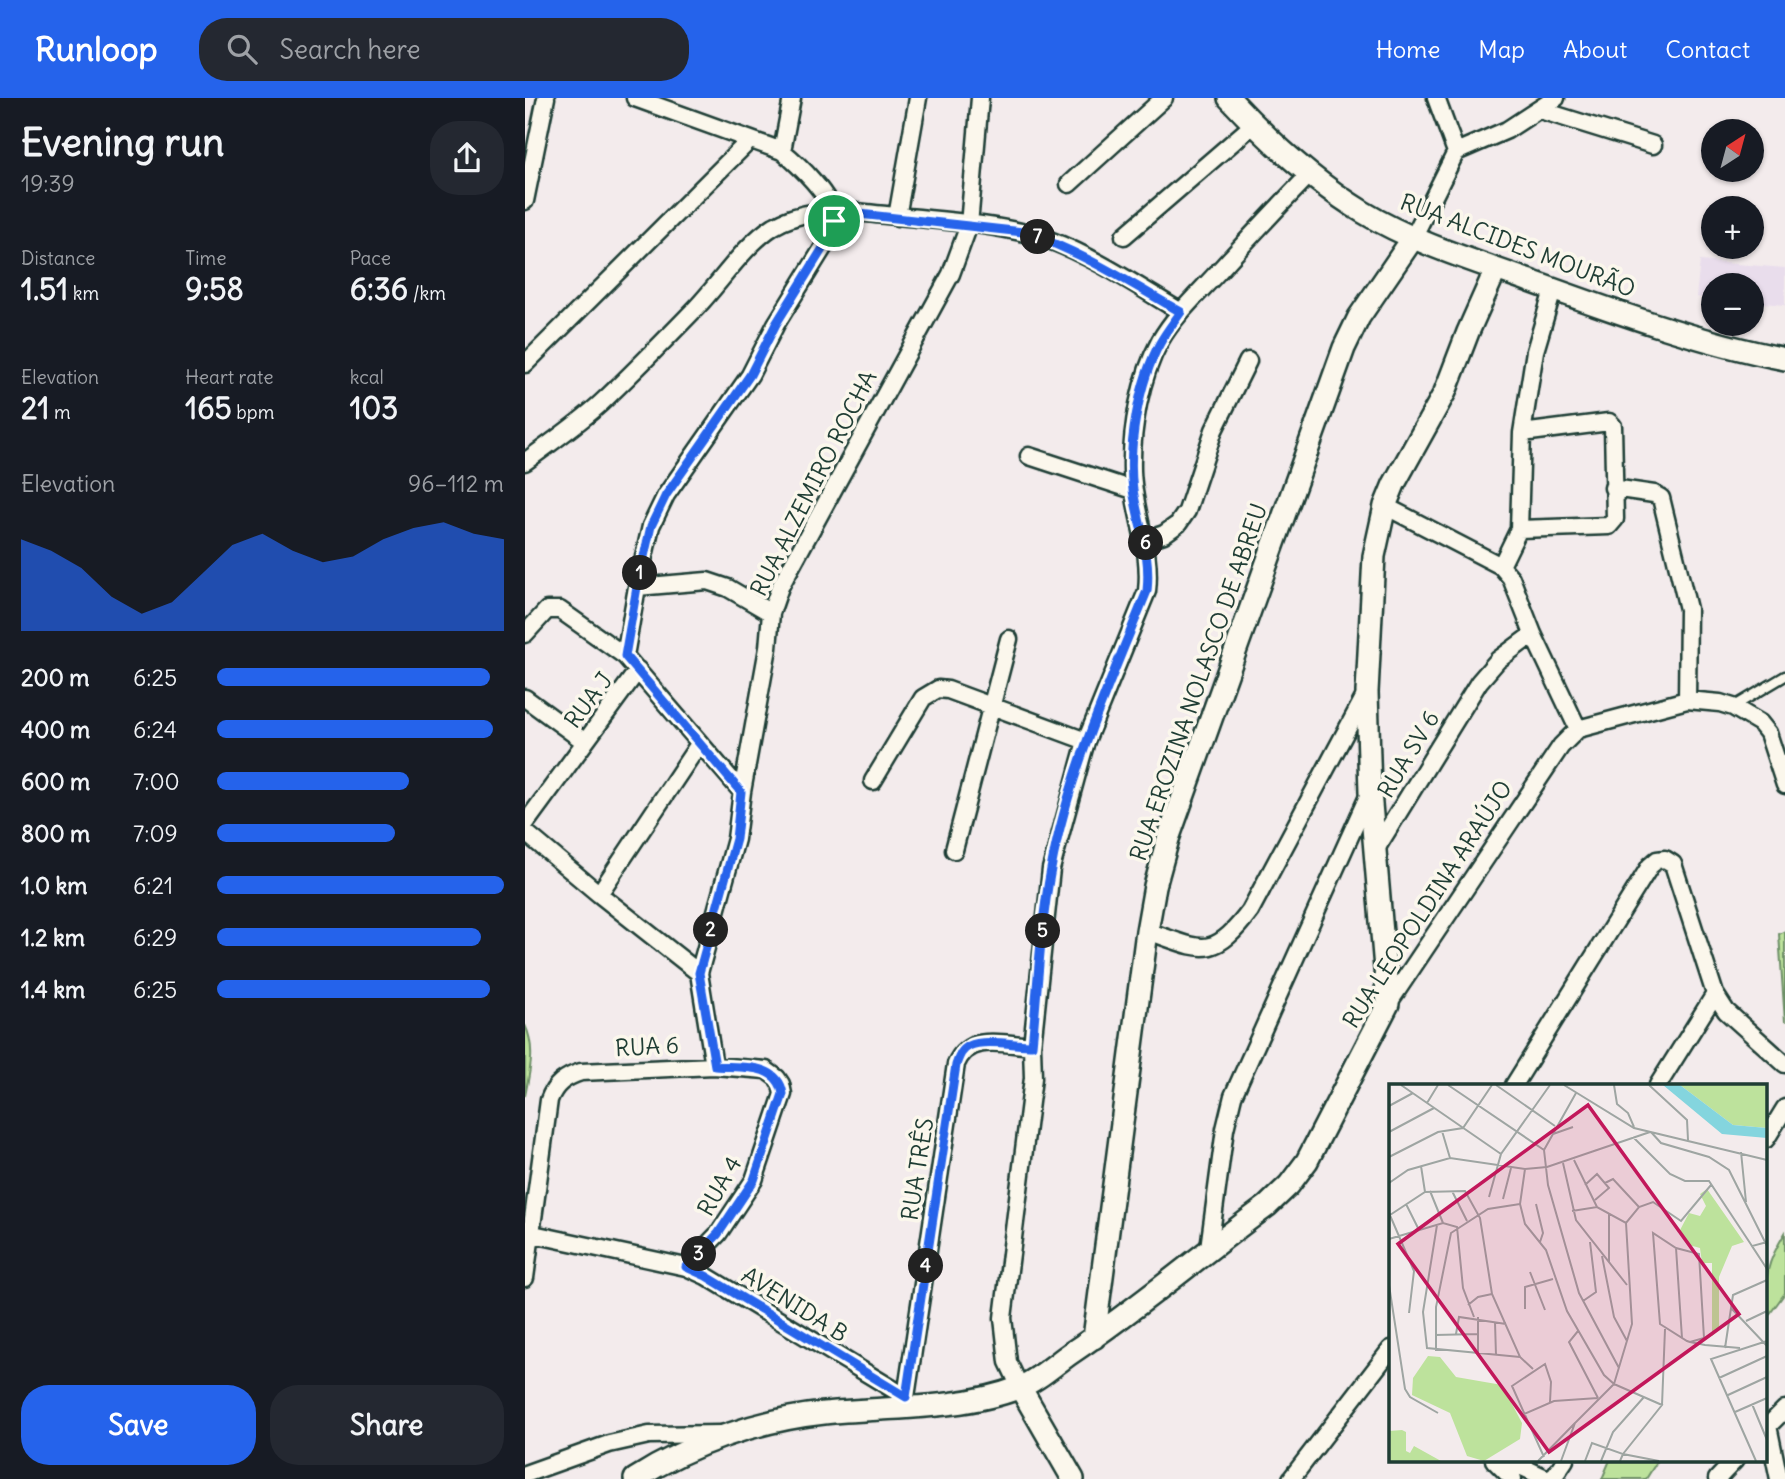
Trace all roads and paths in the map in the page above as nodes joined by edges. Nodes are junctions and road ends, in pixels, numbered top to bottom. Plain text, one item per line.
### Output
1 (546, 98) edge
2 (635, 98) edge
3 (792, 98) edge
4 (918, 98) edge
5 (980, 98) edge
6 (1164, 98) edge
7 (1229, 98) edge
8 (1436, 98) edge
9 (1556, 98) edge
10 (661, 102) edge
11 (1539, 110) junction
12 (1254, 124) junction
13 (750, 140) junction
14 (1653, 145) dead end
15 (782, 151) junction
16 (1456, 152) junction
17 (1309, 175) junction
18 (1069, 184) dead end
19 (525, 201) edge
20 (832, 211) junction
21 (897, 217) junction
22 (969, 225) junction
23 (1124, 236) dead end
24 (1413, 237) junction
25 (1496, 269) junction
26 (1553, 290) junction
27 (1181, 312) junction
28 (1785, 359) edge
29 (1248, 361) dead end
30 (525, 364) edge
31 (1522, 433) junction
32 (1029, 456) dead end
33 (525, 462) edge
34 (1613, 488) junction
35 (1133, 490) junction
36 (1385, 506) junction
37 (1519, 529) junction
38 (1146, 540) junction
39 (1501, 566) junction
40 (637, 587) junction
41 (771, 613) junction
42 (525, 634) edge
43 (1533, 634) junction
44 (1009, 639) dead end
45 (625, 656) junction
46 (639, 670) junction
47 (1785, 676) edge
48 (1367, 692) junction
49 (525, 698) edge
50 (1687, 699) junction
51 (992, 707) junction
52 (1734, 707) junction
53 (1578, 729) junction
54 (1086, 741) junction
55 (585, 742) junction
56 (699, 744) junction
57 (873, 781) dead end
58 (1785, 785) edge
59 (741, 792) junction
60 (1370, 792) junction
61 (525, 824) edge
62 (525, 832) edge
63 (1376, 849) junction
64 (954, 850) dead end
65 (599, 894) junction
66 (1147, 931) junction
67 (699, 973) junction
68 (1715, 994) junction
69 (1388, 1004) junction
70 (1032, 1045) junction
71 (1785, 1064) edge
72 (715, 1066) junction
73 (777, 1078) joint
74 (1515, 1084) edge
75 (1659, 1084) edge
76 (1785, 1108) edge
77 (1767, 1137) edge
78 (533, 1234) junction
79 (1209, 1248) junction
80 (686, 1267) junction
81 (525, 1278) edge
82 (1094, 1338) junction
83 (1389, 1352) edge
84 (1020, 1387) junction
85 (906, 1402) junction
86 (1785, 1409) edge
87 (1767, 1427) edge
88 (731, 1434) junction
89 (1496, 1462) edge
90 (1511, 1462) edge
91 (1564, 1462) edge
92 (1733, 1462) edge
93 (525, 1474) edge
94 (635, 1479) edge
95 (1073, 1479) edge
96 (1291, 1479) edge
97 (1513, 1479) edge
98 (1717, 1479) edge
99 (1779, 1479) edge

1 - 19 street
2 - 10 street
3 - 15 street
4 - 21 street
5 - 22 street, RUA ALZEMIRO ROCHA
6 - 18 street
7 - 12 street, RUA ALCIDES MOURÃO
8 - 16 street
9 - 11 street
10 - 13 street
11 - 14 street
11 - 16 street
12 - 17 street, RUA ALCIDES MOURÃO
12 - 23 street
13 - 15 street
13 - 30 street
15 - 20 street
16 - 24 street
17 - 24 street, RUA ALCIDES MOURÃO
17 - 27 street
20 - 21 street
20 - 33 street
20 - 40 street
21 - 22 street
22 - 27 street
22 - 41 street, RUA ALZEMIRO ROCHA
24 - 25 street, RUA ALCIDES MOURÃO
24 - 66 street, RUA EROZINA NOLASCO DE ABREU
25 - 26 street, RUA ALCIDES MOURÃO
25 - 36 street
26 - 28 street, RUA ALCIDES MOURÃO
26 - 31 street
27 - 35 street
29 - 38 street
31 - 34 street
31 - 37 street
32 - 35 street
34 - 37 street
34 - 50 street
35 - 38 street
36 - 39 street
36 - 48 street
37 - 39 street
38 - 54 street
39 - 43 street
40 - 41 street
40 - 45 street
41 - 59 street, RUA ALZEMIRO ROCHA
42 - 45 street
43 - 53 street
43 - 63 street, RUA SV 6
44 - 51 street
45 - 46 street
46 - 55 street, RUA J
46 - 56 street
47 - 52 lane
48 - 60 street
48 - 66 street
49 - 55 street
50 - 52 street
50 - 53 street
51 - 54 street
51 - 57 street
51 - 64 street
52 - 58 street
53 - 69 street, RUA LEOPOLDINA ARAÚJO
54 - 70 street
55 - 61 street, RUA J
56 - 59 street
56 - 65 street
59 - 67 street, RUA ALZEMIRO ROCHA
60 - 63 street
60 - 79 street
62 - 65 street
63 - 69 street
65 - 67 street
66 - 82 street, RUA EROZINA NOLASCO DE ABREU
67 - 72 street, RUA ALZEMIRO ROCHA
68 - 71 street
68 - 74 street
68 - 75 street
69 - 79 street, RUA LEOPOLDINA ARAÚJO
70 - 84 street
70 - 85 street, RUA TRÊS
72 - 73 street, RUA 6
72 - 78 street, RUA 6
73 - 80 street, RUA 4
76 - 77 street
78 - 80 street, AVENIDA B
78 - 81 street
79 - 82 street, RUA LEOPOLDINA ARAÚJO
80 - 85 street, AVENIDA B
82 - 84 street, RUA LEOPOLDINA ARAÚJO
83 - 96 street
84 - 85 street, RUA LEOPOLDINA ARAÚJO
84 - 95 street
85 - 88 street, RUA LEOPOLDINA ARAÚJO
86 - 87 street
87 - 99 street
88 - 93 street
88 - 94 street, RUA LEOPOLDINA ARAÚJO
89 - 97 street
90 - 91 street
92 - 98 street

